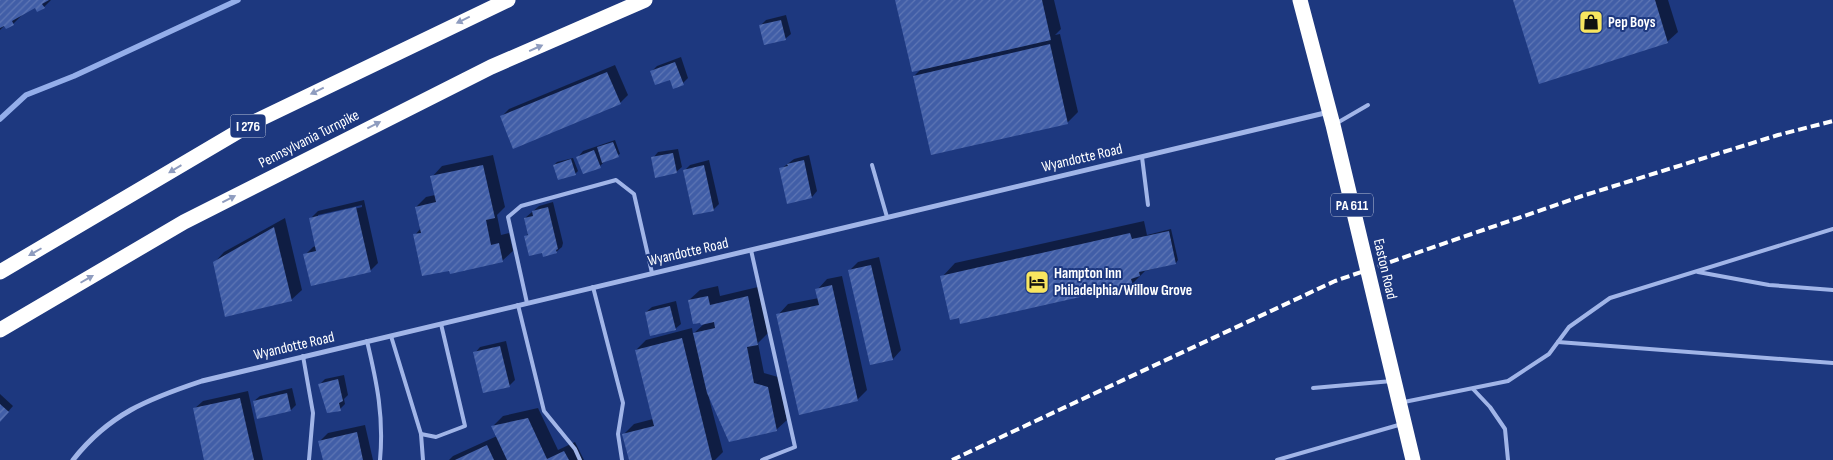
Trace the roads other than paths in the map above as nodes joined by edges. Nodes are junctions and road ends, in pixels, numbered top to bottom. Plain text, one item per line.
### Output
1 (508, 0) edge
2 (645, 0) edge
3 (1300, 0) edge
4 (1368, 105) dead end
5 (1331, 118) junction
6 (1142, 157) junction
7 (872, 165) dead end
8 (1148, 205) dead end
9 (887, 217) junction
10 (1833, 228) edge
11 (751, 250) junction
12 (0, 272) edge
13 (1695, 272) junction
14 (652, 273) junction
15 (593, 287) junction
16 (1833, 290) edge
17 (527, 303) junction
18 (518, 305) junction
19 (441, 324) junction
20 (0, 330) edge
21 (391, 336) junction
22 (367, 341) junction
23 (1558, 342) junction
24 (304, 356) junction
25 (1833, 363) edge
26 (1394, 380) junction
27 (1313, 388) dead end
28 (1473, 389) junction
29 (1399, 403) junction
30 (1404, 423) junction
31 (421, 434) junction
32 (73, 460) edge
33 (309, 460) edge
34 (380, 460) edge
35 (423, 460) edge
36 (580, 460) edge
37 (622, 460) edge
38 (762, 460) edge
39 (1277, 460) edge
40 (1413, 460) edge
41 (1508, 460) edge

1 -> 12 highway, I 276
20 -> 2 highway, Pennsylvania Turnpike
3 - 5 highway, Easton Road / PA 611
4 - 5 lane
5 - 6 street, Wyandotte Road
5 - 26 highway, Easton Road / PA 611
6 - 8 lane
6 - 9 street, Wyandotte Road
7 - 9 lane
9 - 11 street, Wyandotte Road
10 - 13 lane
11 - 14 street, Wyandotte Road
11 - 38 lane
13 - 16 lane
13 - 23 lane
14 - 15 street, Wyandotte Road
14 - 17 lane
15 - 17 street, Wyandotte Road
15 - 37 lane
17 - 18 street, Wyandotte Road
18 - 19 street, Wyandotte Road
18 - 36 lane
19 - 21 street, Wyandotte Road
19 - 31 lane
21 - 22 street, Wyandotte Road
21 - 31 lane
22 - 24 street, Wyandotte Road
22 - 34 lane
23 - 25 lane
23 - 28 lane
24 - 32 street, Wyandotte Road
24 - 33 lane
26 - 27 lane
26 - 29 highway, Easton Road / PA 611
28 - 29 lane
28 - 41 lane
29 - 30 highway, Easton Road / PA 611
30 - 39 lane
30 - 40 highway, Easton Road / PA 611
31 - 35 lane

